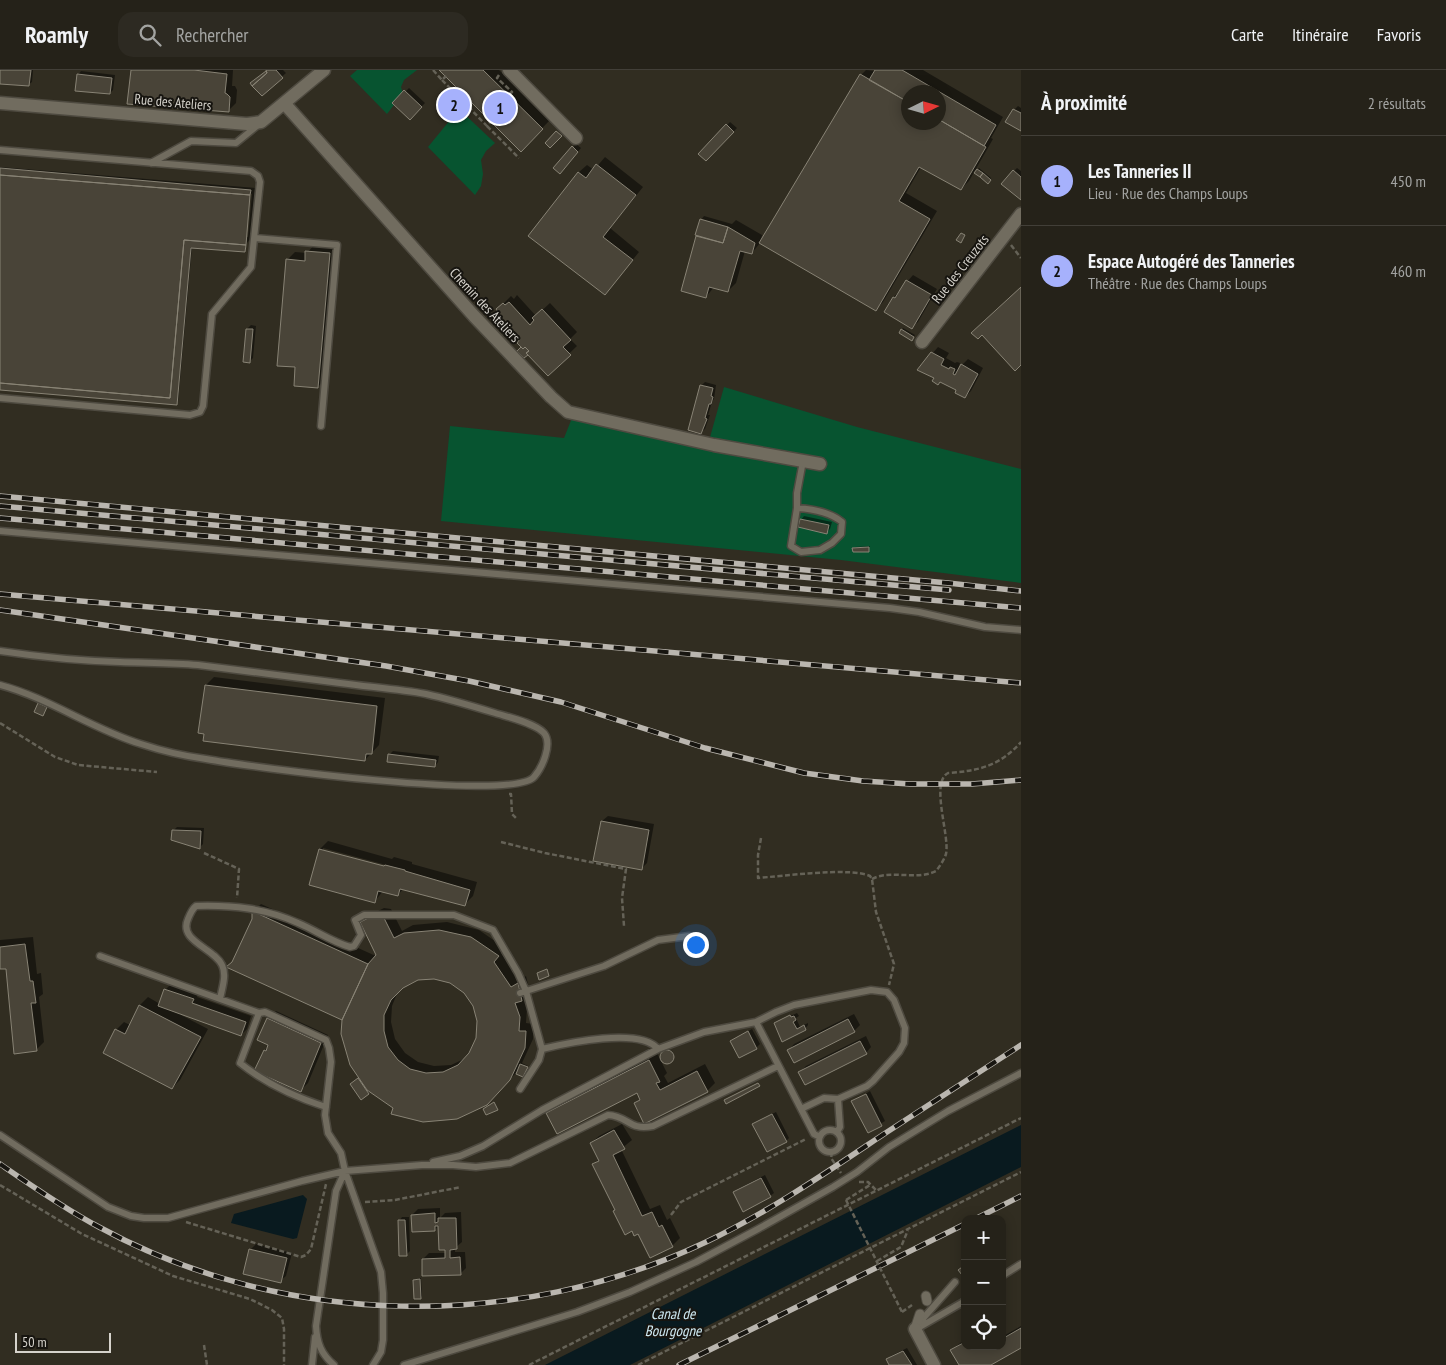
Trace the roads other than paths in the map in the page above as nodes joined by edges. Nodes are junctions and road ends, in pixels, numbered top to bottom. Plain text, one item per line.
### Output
1 (324, 70) edge
2 (504, 72) edge
3 (0, 103) edge
4 (284, 103) junction
5 (261, 122) junction
6 (576, 138) dead end
7 (0, 150) edge
8 (150, 163) junction
9 (1021, 214) edge
10 (255, 238) junction
11 (922, 342) dead end
12 (0, 398) edge
13 (321, 426) dead end
14 (803, 461) junction
15 (820, 464) dead end
16 (797, 508) junction
17 (0, 531) edge
18 (1021, 630) edge
19 (0, 651) edge
20 (0, 685) edge
21 (689, 936) dead end
22 (100, 956) dead end
23 (523, 992) junction
24 (220, 999) junction
25 (259, 1013) junction
26 (756, 1022) junction
27 (542, 1049) junction
28 (658, 1049) junction
29 (778, 1066) junction
30 (1021, 1072) edge
31 (520, 1089) dead end
32 (838, 1099) junction
33 (326, 1107) junction
34 (801, 1109) junction
35 (837, 1132) junction
36 (0, 1135) edge
37 (817, 1136) junction
38 (422, 1165) junction
39 (345, 1171) junction
40 (1021, 1264) edge
41 (1006, 1273) edge
42 (955, 1282) dead end
43 (961, 1303) edge
44 (920, 1314) dead end
45 (316, 1326) junction
46 (915, 1330) junction
47 (312, 1365) edge
48 (334, 1365) edge
49 (373, 1365) edge
50 (404, 1365) edge
51 (934, 1365) edge

1 - 4 street
2 - 6 street
3 - 5 street, Rue des Ateliers
4 - 5 street
4 - 14 street, Chemin des Ateliers
5 - 8 lane
7 - 8 lane
8 - 10 lane
9 - 11 street, Rue des Creuzots
10 - 12 lane
10 - 13 lane
14 - 15 street, Chemin des Ateliers
14 - 16 lane
16 - 16 lane
17 - 18 lane
19 - 20 lane
21 - 23 lane
22 - 24 lane
23 - 24 lane
23 - 27 lane
24 - 25 lane
25 - 33 lane
25 - 33 lane
26 - 28 lane
26 - 29 lane
26 - 32 lane
27 - 28 lane
27 - 31 lane
28 - 38 lane
29 - 34 lane
29 - 38 lane
30 - 50 lane
32 - 34 lane
32 - 35 lane
33 - 39 lane
34 - 37 lane
35 - 37 lane
35 - 37 lane
36 - 39 lane
38 - 39 lane
39 - 45 lane
39 - 49 lane
40 - 41 lane
42 - 46 lane
43 - 46 lane
44 - 46 street
45 - 47 lane
45 - 48 lane
46 - 51 street

